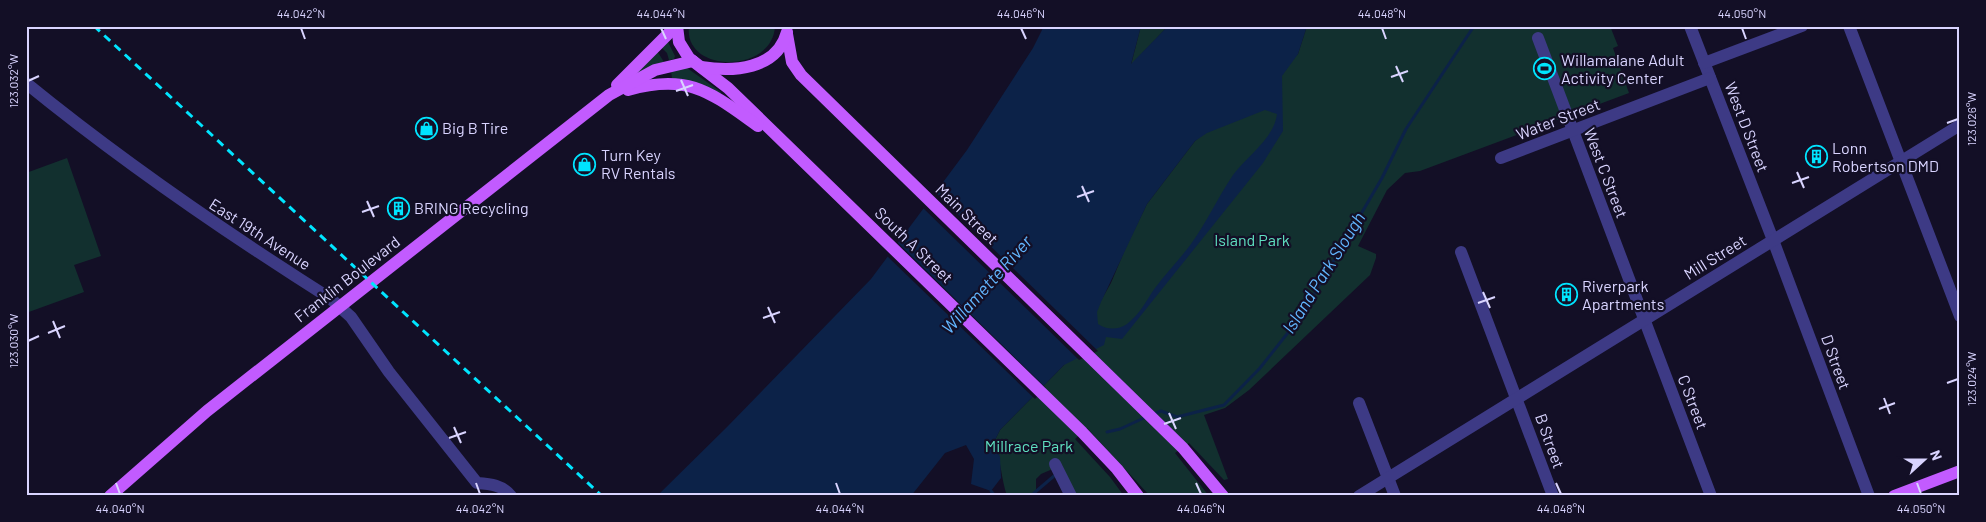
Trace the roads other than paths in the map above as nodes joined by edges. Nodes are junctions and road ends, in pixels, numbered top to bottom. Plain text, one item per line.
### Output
1 (676, 26) edge
2 (1690, 26) edge
3 (1802, 26) edge
4 (1849, 26) edge
5 (788, 30) edge
6 (1538, 38) dead end
7 (1704, 63) junction
8 (697, 64) junction
9 (1710, 78) junction
10 (26, 83) edge
11 (608, 95) junction
12 (1960, 125) edge
13 (1572, 130) junction
14 (791, 150) junction
15 (1501, 158) dead end
16 (1901, 162) junction
17 (1773, 240) junction
18 (1461, 252) dead end
19 (339, 306) junction
20 (1959, 312) edge
21 (1644, 320) junction
22 (1516, 398) junction
23 (1359, 403) dead end
24 (1055, 464) dead end
25 (1117, 469) junction
26 (1960, 471) edge
27 (1388, 477) junction
28 (110, 496) edge
29 (511, 496) edge
30 (1071, 496) edge
31 (1138, 496) edge
32 (1144, 496) edge
33 (1223, 496) edge
34 (1359, 496) edge
35 (1395, 496) edge
36 (1552, 496) edge
37 (1711, 496) edge
38 (1869, 496) edge
39 (1894, 496) edge

1 - 8 main road, Franklin Boulevard
1 - 11 main road, Franklin Boulevard
2 - 7 street, West D Street
3 - 7 street
4 - 16 street
5 - 8 main road, Franklin Boulevard
5 - 33 main road, Main Street
6 - 13 street, West C Street
7 - 9 street, West D Street
8 - 11 main road, Franklin Boulevard
8 - 14 main road, South A Street
9 - 13 street, Water Street
9 - 17 street, West D Street
10 - 19 street, East 19th Avenue
11 - 14 main road
11 - 19 main road, Franklin Boulevard
12 - 16 street, Mill Street
13 - 15 street, Water Street
13 - 21 street, West C Street
14 - 25 main road, South A Street
16 - 17 street, Mill Street
16 - 20 street
17 - 21 street, Mill Street
17 - 38 street, D Street
18 - 22 street, B Street
19 - 28 main road, Franklin Boulevard
19 - 29 street, East 19th Avenue
21 - 22 street, Mill Street
21 - 37 street, C Street
22 - 27 street, Mill Street
22 - 36 street, B Street
23 - 27 street
24 - 30 street
25 - 31 main road, South A Street
25 - 32 main road
26 - 39 main road
27 - 34 street, Mill Street
27 - 35 street

